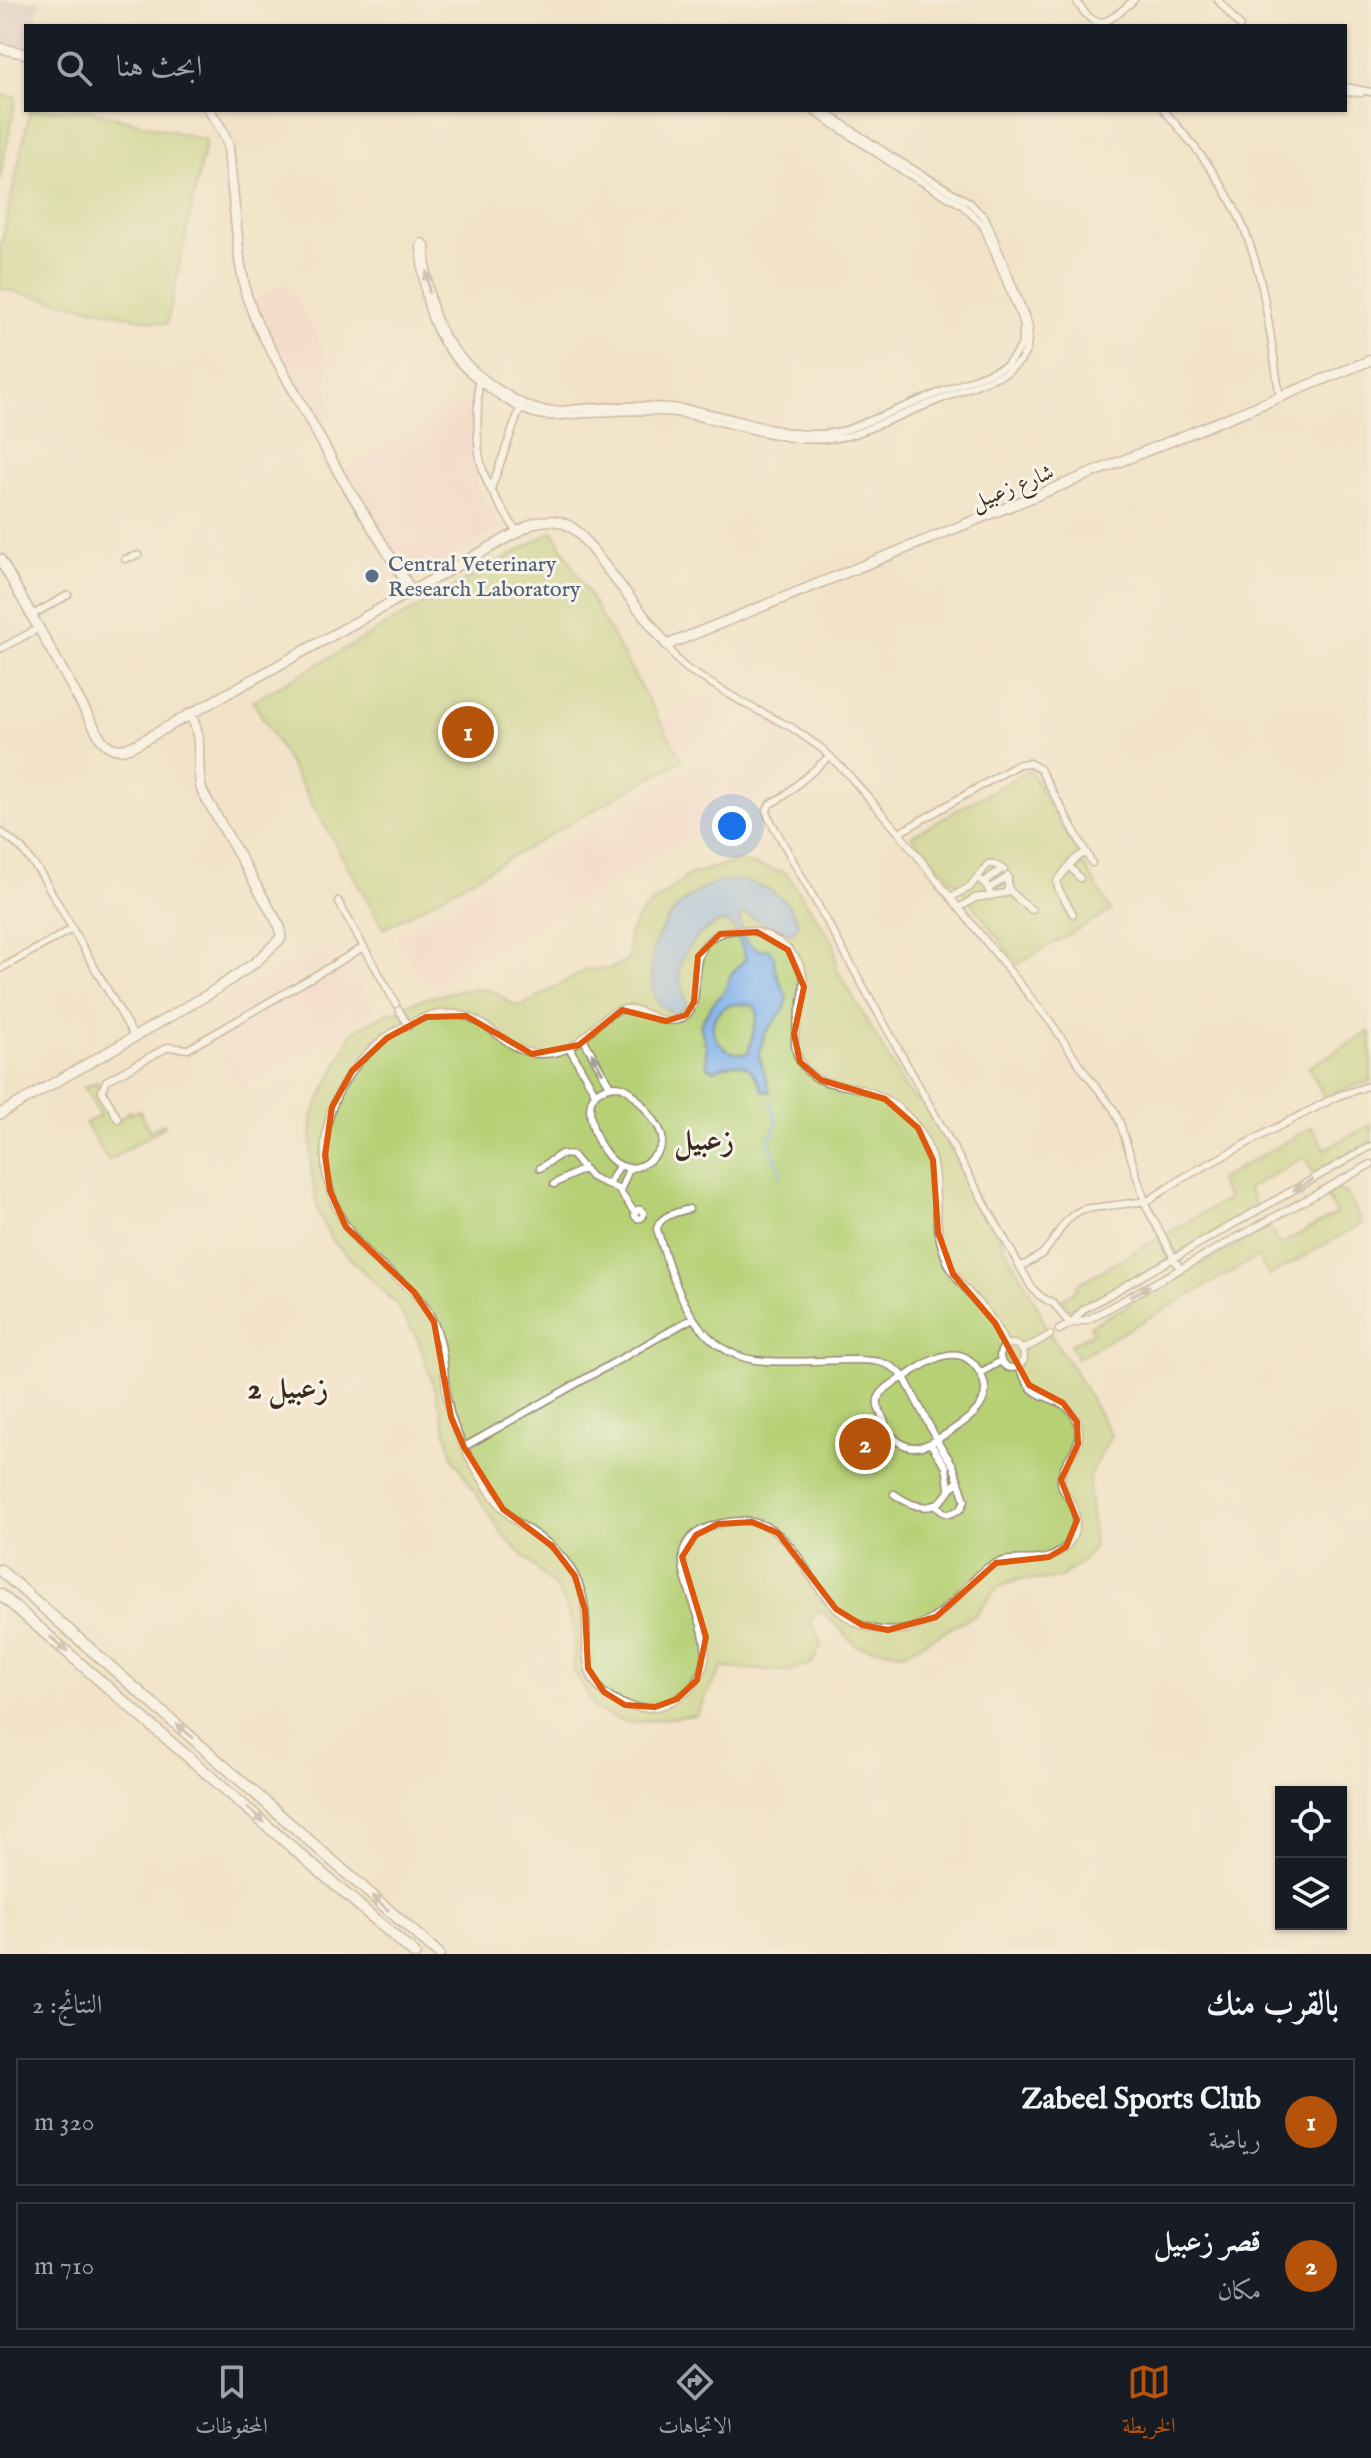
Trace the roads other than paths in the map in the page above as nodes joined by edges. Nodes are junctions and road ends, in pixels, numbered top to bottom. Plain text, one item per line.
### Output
1 (1076, 0) edge
2 (1134, 0) edge
3 (1218, 0) edge
4 (1121, 11) junction
5 (1110, 24) edge
6 (1238, 24) edge
7 (0, 48) edge
8 (24, 54) edge
9 (1347, 89) edge
10 (1371, 93) edge
11 (210, 112) edge
12 (815, 112) edge
13 (825, 112) edge
14 (1166, 112) edge
15 (1003, 265) junction
16 (1371, 360) edge
17 (478, 378) junction
18 (1283, 397) junction
19 (521, 406) junction
20 (491, 489) junction
21 (517, 532) junction
22 (138, 555) dead end
23 (0, 559) edge
24 (125, 559) dead end
25 (411, 590) junction
26 (68, 595) dead end
27 (32, 615) junction
28 (39, 628) junction
29 (667, 645) junction
30 (0, 649) edge
31 (189, 714) junction
32 (830, 756) junction
33 (0, 831) edge
34 (899, 833) junction
35 (1086, 852) junction
36 (1092, 863) dead end
37 (1069, 866) junction
38 (1005, 873) junction
39 (977, 877) junction
40 (1080, 878) dead end
41 (1008, 888) junction
42 (988, 889) junction
43 (951, 897) junction
44 (338, 901) dead end
45 (959, 908) junction
46 (1032, 910) dead end
47 (1073, 914) dead end
48 (72, 929) junction
49 (364, 947) junction
50 (0, 969) edge
51 (408, 1026) junction
52 (135, 1038) junction
53 (584, 1040) junction
54 (570, 1049) junction
55 (1371, 1085) edge
56 (610, 1086) junction
57 (595, 1093) junction
58 (0, 1114) edge
59 (118, 1119) dead end
60 (1371, 1146) edge
61 (1371, 1164) edge
62 (619, 1166) junction
63 (540, 1168) dead end
64 (583, 1169) junction
65 (629, 1169) junction
66 (554, 1184) dead end
67 (609, 1184) junction
68 (620, 1191) junction
69 (1144, 1202) junction
70 (689, 1209) dead end
71 (657, 1226) junction
72 (1174, 1259) junction
73 (1020, 1267) junction
74 (1180, 1269) junction
75 (693, 1318) junction
76 (1070, 1324) junction
77 (1059, 1330) dead end
78 (1050, 1335) dead end
79 (1006, 1345) junction
80 (1022, 1350) junction
81 (1001, 1361) junction
82 (1018, 1366) junction
83 (980, 1373) junction
84 (904, 1377) junction
85 (885, 1422) tunnel mouth
86 (892, 1436) dead end
87 (933, 1441) junction
88 (464, 1447) junction
89 (959, 1481) junction
90 (949, 1487) junction
91 (894, 1494) dead end
92 (936, 1504) junction
93 (0, 1570) edge
94 (0, 1594) edge
95 (415, 1954) edge
96 (439, 1954) edge

1 - 4 street
2 - 4 street
3 - 6 street
4 - 5 street
7 - 8 street
9 - 10 street
11 - 25 street
12 - 15 street
13 - 15 street
14 - 18 street
15 - 19 street
16 - 18 street, شارع زعبيل
17 -> 17 street
17 - 19 street
17 - 20 street
18 - 29 street, شارع زعبيل
19 - 20 street
20 - 21 street
21 - 25 street
21 - 29 street
22 - 24 street
23 - 27 street
25 - 31 street
26 - 27 street
27 - 28 street
28 - 30 street
28 - 31 street
29 - 32 street
31 - 52 street
32 - 34 street
32 - 73 street
33 - 48 street
34 - 35 street
34 - 43 street
35 - 36 street
35 - 37 street
37 - 40 street
37 - 47 street
38 - 39 street
38 - 41 street
38 - 42 street
39 - 42 street
39 - 43 street
41 - 42 street
41 - 46 street
42 - 45 street
43 - 45 street
44 - 49 street
45 - 69 street
48 - 50 street
48 - 52 street
49 - 51 street
49 - 59 street
51 - 54 street
51 - 88 street
52 - 58 street
53 - 54 street
56 -> 53 street
53 - 79 street
54 - 57 street
55 - 69 street
56 - 57 street
56 - 65 street
57 - 62 street
60 -> 72 street
61 - 74 street
62 - 65 street
62 - 67 street
63 - 64 street
64 - 66 street
64 - 67 street
65 - 68 street
67 - 68 street
68 - 71 street
69 - 72 street
69 - 73 street
70 - 71 street
71 - 75 street
72 - 74 street
72 - 76 street
73 - 76 street
76 -> 74 street
75 - 84 street
75 - 88 street
76 - 77 street
78 - 80 street
79 - 80 street
79 - 81 street
80 - 82 street
81 - 82 street
81 - 83 street
82 - 88 street
83 - 84 street
83 - 87 street
84 - 85 street
84 - 87 street
86 - 87 street
87 - 89 street
87 - 90 street
89 - 90 street
89 - 92 street
90 - 92 street
91 - 92 street
96 -> 93 main road
94 -> 95 main road

